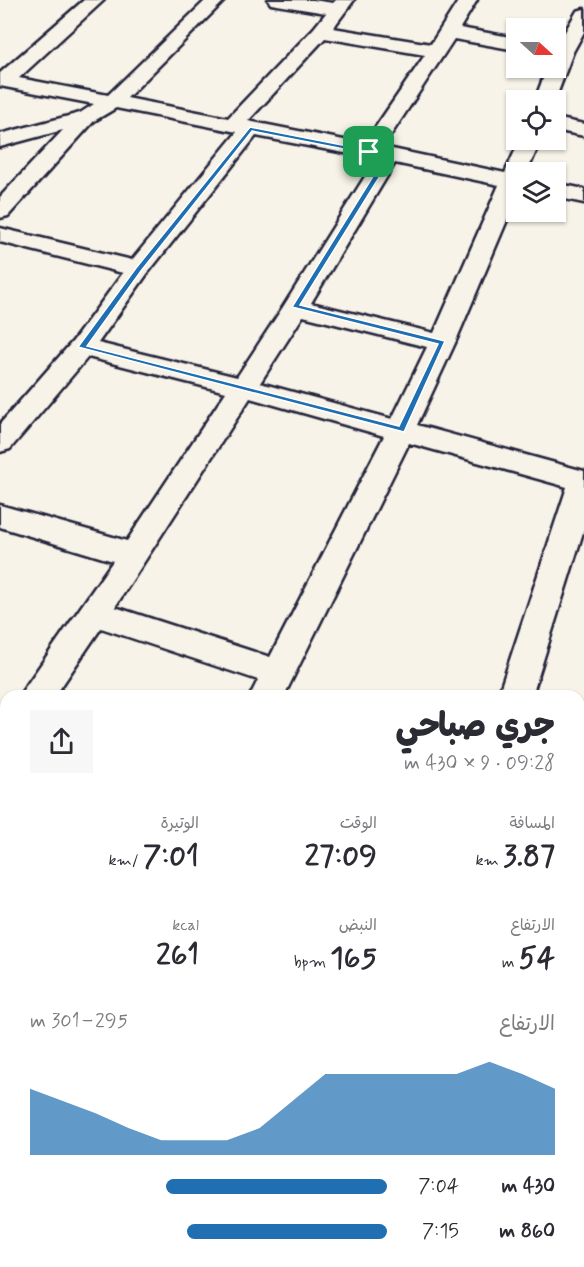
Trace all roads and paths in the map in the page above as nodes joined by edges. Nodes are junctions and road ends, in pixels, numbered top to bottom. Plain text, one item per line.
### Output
1 (95, 0) edge
2 (216, 0) edge
3 (277, 0) edge
4 (468, 0) edge
5 (341, 5) edge
6 (584, 15) edge
7 (321, 32) junction
8 (447, 32) junction
9 (566, 41) edge
10 (506, 42) edge
11 (437, 51) junction
12 (1, 81) edge
13 (112, 102) junction
14 (87, 117) junction
15 (566, 126) edge
16 (241, 127) junction
17 (584, 130) edge
18 (0, 141) edge
19 (379, 154) junction
20 (506, 180) edge
21 (566, 192) edge
22 (584, 196) edge
23 (506, 200) edge
24 (0, 211) edge
25 (0, 236) edge
26 (138, 269) junction
27 (296, 307) junction
28 (442, 343) junction
29 (82, 347) junction
30 (242, 387) junction
31 (5, 429) edge
32 (401, 430) junction
33 (584, 481) edge
34 (0, 516) edge
35 (134, 555) junction
36 (93, 613) junction
37 (273, 685) edge
38 (40, 690) edge
39 (517, 690) edge

1 - 12 street
2 - 13 street
3 - 5 street
4 - 8 street
5 - 7 street
6 - 9 street
7 - 11 street
7 - 16 street
8 - 10 street
8 - 11 street
11 - 19 street
12 - 13 street
13 - 14 street
13 - 16 street
14 - 18 street
14 - 24 street
15 - 17 street
16 - 19 street
16 - 26 street
19 - 20 street
19 - 27 street
21 - 22 street
23 - 28 street
25 - 26 street
26 - 29 street
27 - 28 street
27 - 30 street
28 - 32 street
29 - 30 street
29 - 31 street
30 - 32 street
30 - 35 street
32 - 33 street
32 - 37 street
33 - 39 street
34 - 35 street
35 - 36 street
36 - 37 street
36 - 38 street

